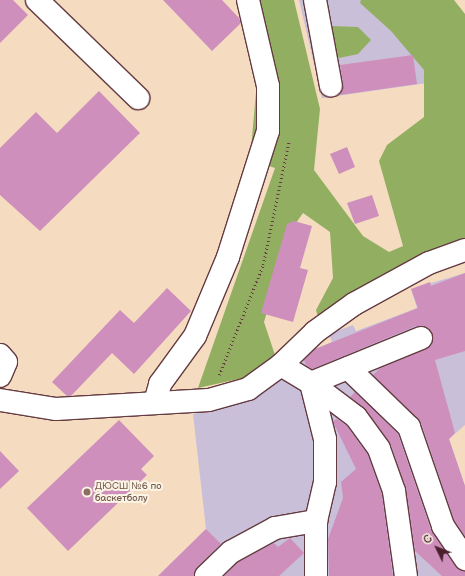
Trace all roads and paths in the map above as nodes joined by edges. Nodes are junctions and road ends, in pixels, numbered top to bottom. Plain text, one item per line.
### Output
1 (37, 0) edge
2 (248, 0) edge
3 (315, 0) edge
4 (331, 86) dead end
5 (138, 98) dead end
6 (465, 250) edge
7 (421, 338) dead end
8 (0, 355) edge
9 (281, 365) junction
10 (348, 368) junction
11 (0, 376) edge
12 (311, 383) junction
13 (0, 400) edge
14 (155, 402) junction
15 (316, 521) junction
16 (465, 559) edge
17 (310, 571) edge
18 (206, 576) edge
19 (406, 576) edge

1 - 5 street
2 - 14 street
3 - 4 street
6 - 9 street
7 - 10 street
8 - 11 street
9 - 12 street
9 - 14 street
10 - 12 street
10 - 16 street
12 - 15 street
12 - 19 street
13 - 14 street
15 - 17 street
15 - 18 street

